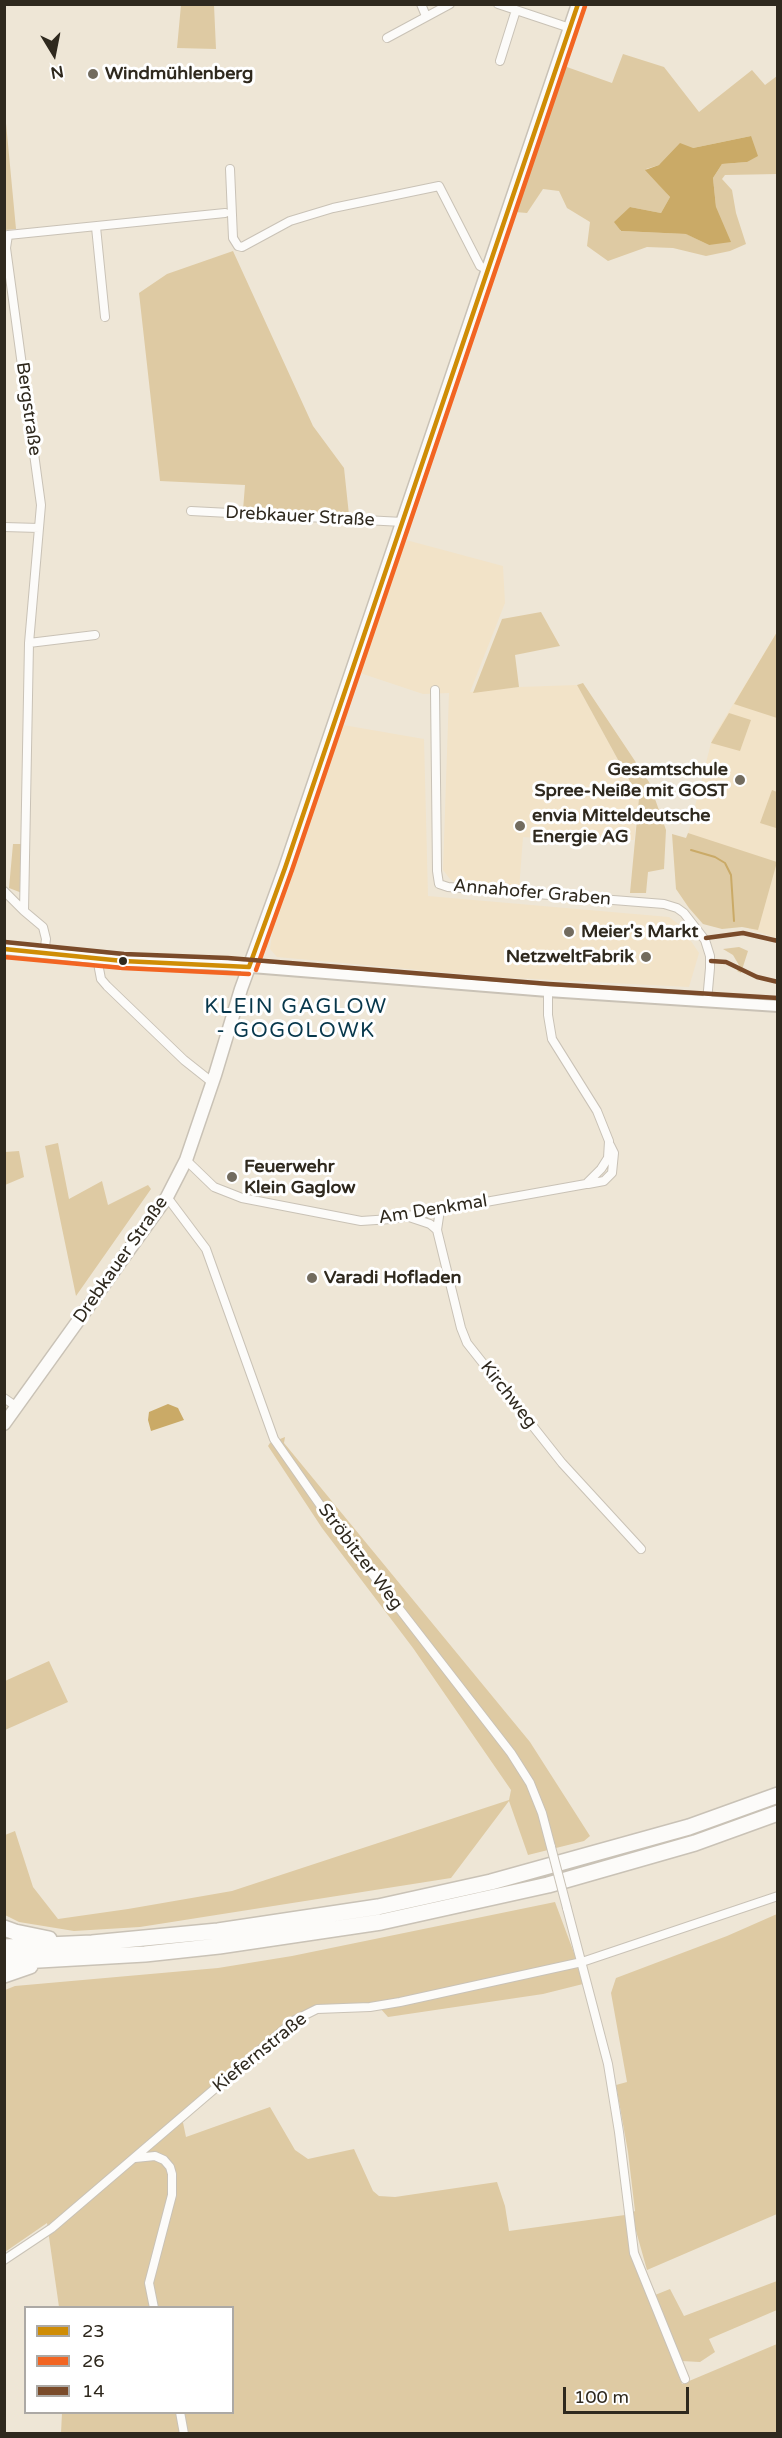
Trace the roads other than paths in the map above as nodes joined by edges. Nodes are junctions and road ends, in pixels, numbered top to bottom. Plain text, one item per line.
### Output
1 (421, 4) edge
2 (450, 4) edge
3 (498, 4) edge
4 (578, 4) edge
5 (516, 10) junction
6 (426, 16) junction
7 (570, 28) junction
8 (387, 38) dead end
9 (500, 61) dead end
10 (230, 169) dead end
11 (225, 213) dead end
12 (96, 226) junction
13 (488, 270) junction
14 (105, 317) dead end
15 (191, 511) dead end
16 (403, 522) junction
17 (4, 527) edge
18 (39, 528) junction
19 (95, 635) dead end
20 (29, 643) junction
21 (435, 690) dead end
22 (4, 891) edge
23 (24, 911) junction
24 (4, 949) edge
25 (44, 954) junction
26 (97, 958) junction
27 (249, 967) junction
28 (548, 991) junction
29 (707, 1001) junction
30 (777, 1006) edge
31 (213, 1083) junction
32 (186, 1160) junction
33 (167, 1197) junction
34 (440, 1210) junction
35 (404, 1216) junction
36 (437, 1230) junction
37 (4, 1398) edge
38 (17, 1407) junction
39 (4, 1424) edge
40 (641, 1549) dead end
41 (777, 1795) edge
42 (777, 1813) edge
43 (777, 1896) edge
44 (4, 1928) edge
45 (72, 1944) junction
46 (4, 1947) edge
47 (43, 1961) junction
48 (4, 1962) edge
49 (582, 1962) junction
50 (4, 1975) edge
51 (135, 2158) junction
52 (4, 2260) edge
53 (154, 2306) edge
54 (685, 2379) dead end
55 (180, 2414) edge
56 (184, 2433) edge

1 - 6 street
2 - 6 street
3 - 5 street
4 - 7 main road
5 - 7 street
5 - 9 street
6 - 8 street
7 - 13 main road
10 - 13 street
11 - 12 street, Bergstraße
12 - 14 street
12 - 18 street, Bergstraße
13 - 16 main road
15 - 16 street, Drebkauer Straße
16 - 27 main road, Drebkauer Straße
17 - 18 street
18 - 20 street, Bergstraße
19 - 20 street
20 - 23 street, Bergstraße
21 - 29 street, Annahofer Graben
22 - 23 street
23 - 25 street
24 - 25 main road
25 - 26 main road
26 - 27 main road
26 - 31 street
27 - 28 main road
27 - 31 main road, Drebkauer Straße
28 - 29 main road
28 - 34 street, Am Denkmal
29 - 30 main road
31 - 32 main road, Drebkauer Straße
32 - 33 main road, Drebkauer Straße
32 - 35 street, Am Denkmal
33 - 38 main road, Drebkauer Straße
33 - 49 street, Ströbitzer Weg, bridge
34 - 35 street, Am Denkmal
34 - 36 street, Kirchweg
35 - 36 street
36 - 40 street, Kirchweg
37 - 38 street
38 - 39 main road, Drebkauer Straße
41 - 45 highway
42 - 47 highway
43 - 49 street, Kiefernstraße
44 - 45 highway
45 - 46 highway
47 - 48 highway
47 - 50 highway
49 - 51 street, Kiefernstraße
49 - 54 street
51 - 52 street, Kiefernstraße
51 - 53 street
55 - 56 street

